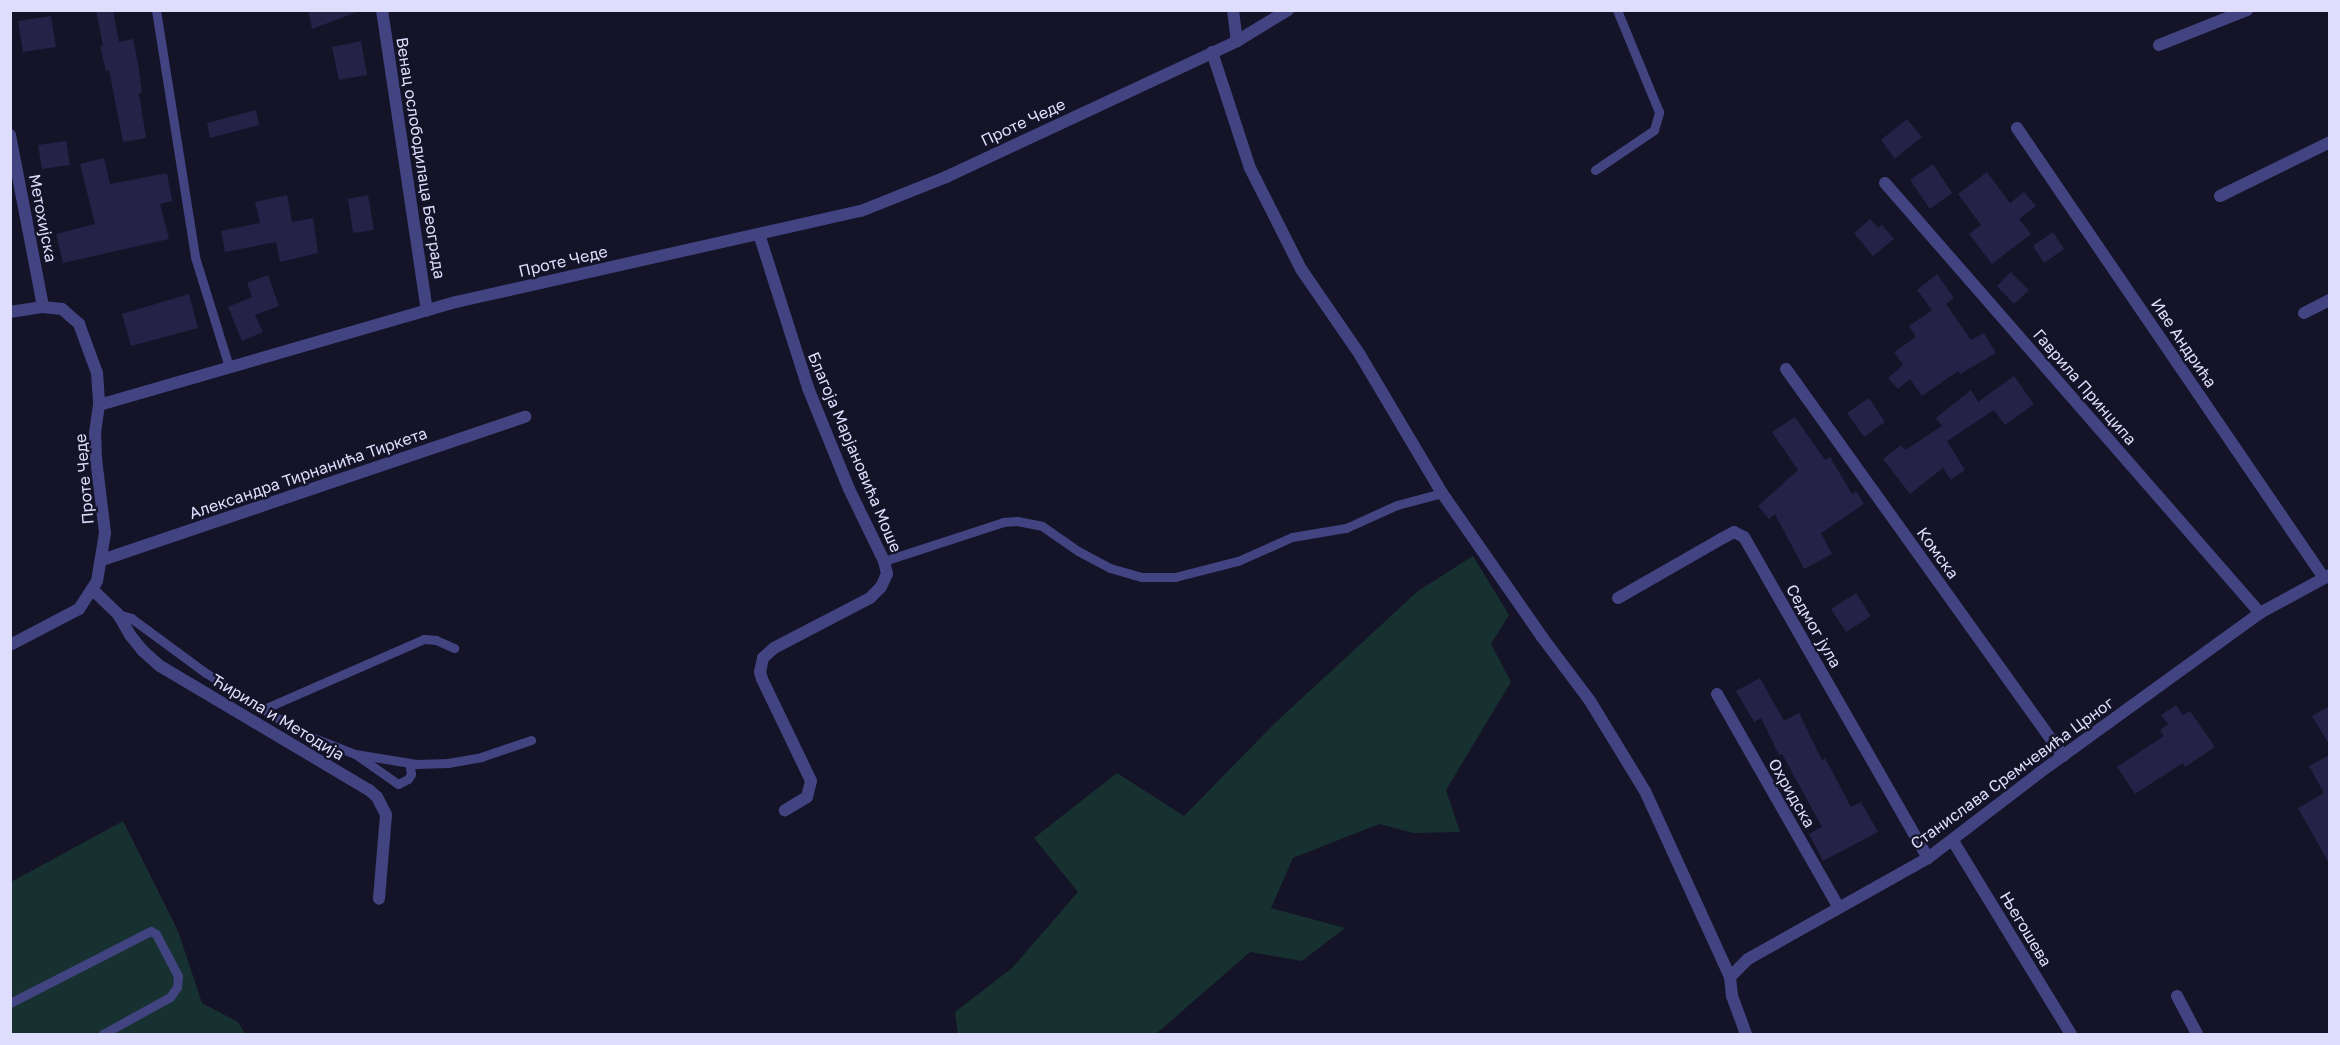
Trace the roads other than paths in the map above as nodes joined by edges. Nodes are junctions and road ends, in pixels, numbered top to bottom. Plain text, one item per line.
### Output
1 (156, 10) edge
2 (382, 10) edge
3 (1233, 10) edge
4 (1288, 10) edge
5 (1617, 10) edge
6 (2247, 10) edge
7 (1237, 40) junction
8 (2159, 45) dead end
9 (1212, 52) junction
10 (2017, 128) dead end
11 (10, 135) edge
12 (2330, 142) edge
13 (1595, 170) dead end
14 (1885, 183) dead end
15 (2220, 196) dead end
16 (759, 234) junction
17 (2330, 300) edge
18 (43, 307) junction
19 (428, 310) junction
20 (10, 312) edge
21 (2304, 313) dead end
22 (229, 367) junction
23 (1786, 369) dead end
24 (99, 405) junction
25 (525, 417) dead end
26 (1442, 492) junction
27 (102, 560) junction
28 (884, 561) junction
29 (2327, 576) edge
30 (93, 590) junction
31 (1618, 598) dead end
32 (2260, 613) junction
33 (118, 614) junction
34 (10, 645) edge
35 (454, 648) dead end
36 (1717, 694) dead end
37 (267, 708) junction
38 (531, 740) dead end
39 (355, 754) junction
40 (2063, 756) junction
41 (409, 763) junction
42 (785, 810) dead end
43 (1953, 841) junction
44 (1928, 858) junction
45 (379, 899) dead end
46 (1839, 908) junction
47 (1730, 977) junction
48 (2176, 996) dead end
49 (10, 1003) edge
50 (103, 1035) edge
51 (1746, 1035) edge
52 (2071, 1035) edge
53 (2197, 1035) edge

1 - 22 lane
2 - 19 street, Венац ослободилаца Београда
3 - 7 street
4 - 7 street, Проте Чеде
5 - 13 lane
6 - 8 street
7 - 9 street, Проте Чеде
9 - 16 street, Проте Чеде
9 - 26 street
10 - 29 street, Иве Андрића
11 - 18 street, Метохијска
12 - 15 street
14 - 32 street, Гаврила Принципа
16 - 19 street, Проте Чеде
16 - 28 street, Благоја Марјановића Моше
17 - 21 street
18 - 20 street
18 - 24 street
19 - 22 street, Проте Чеде
22 - 24 street, Проте Чеде
23 - 40 street, Комска
24 - 27 street, Проте Чеде
25 - 27 street, Александра Тирнанића Тиркета
26 - 28 lane
26 - 47 street
27 - 30 street, Проте Чеде
28 - 42 street, Благоја Марјановића Моше
29 - 32 street, Станислава Сремчевића Црног
30 - 33 street, Ћирила и Методија
30 - 34 street, Проте Чеде
31 - 44 street, Седмог јула
32 - 40 street, Станислава Сремчевића Црног
33 - 37 lane
33 - 45 street, Ћирила и Методија
35 - 37 lane
36 - 46 street, Охридска
37 - 39 lane
38 - 41 lane
39 - 41 lane
39 - 41 lane
40 - 43 street, Станислава Сремчевића Црног
43 - 44 street, Станислава Сремчевића Црног
43 - 52 street, Његошева
44 - 46 street, Станислава Сремчевића Црног
46 - 47 street, Станислава Сремчевића Црног
47 - 51 street
48 - 53 street
49 - 50 lane

